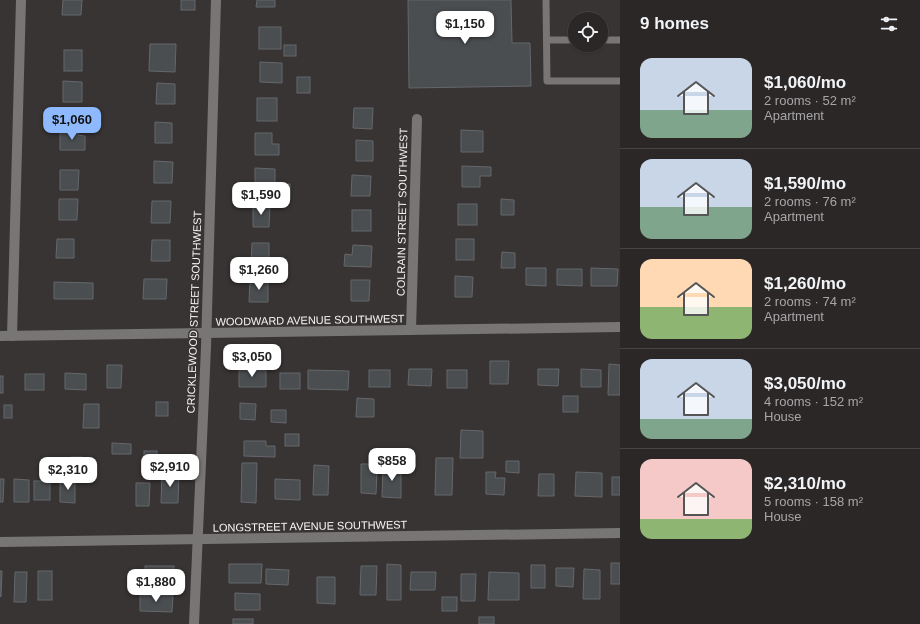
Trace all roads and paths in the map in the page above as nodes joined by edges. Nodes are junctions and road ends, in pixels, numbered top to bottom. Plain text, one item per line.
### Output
1 (22, 0) edge
2 (216, 0) edge
3 (546, 0) edge
4 (547, 40) junction
5 (568, 40) edge
6 (608, 40) edge
7 (620, 40) edge
8 (620, 81) edge
9 (417, 119) dead end
10 (620, 327) edge
11 (411, 330) junction
12 (206, 333) junction
13 (0, 336) edge
14 (12, 336) junction
15 (620, 533) edge
16 (198, 540) junction
17 (0, 542) edge
18 (194, 624) edge

1 - 14 street
2 - 12 street, CRICKLEWOOD STREET SOUTHWEST
3 - 4 lane
4 - 5 lane
4 - 8 lane
6 - 7 lane
9 - 11 street, COLRAIN STREET SOUTHWEST
10 - 11 street, WOODWARD AVENUE SOUTHWEST
11 - 12 street, WOODWARD AVENUE SOUTHWEST
12 - 14 street, WOODWARD AVENUE SOUTHWEST
12 - 16 street, CRICKLEWOOD STREET SOUTHWEST
13 - 14 street, WOODWARD AVENUE SOUTHWEST
15 - 16 street, LONGSTREET AVENUE SOUTHWEST
16 - 17 street, LONGSTREET AVENUE SOUTHWEST
16 - 18 street, CRICKLEWOOD STREET SOUTHWEST

